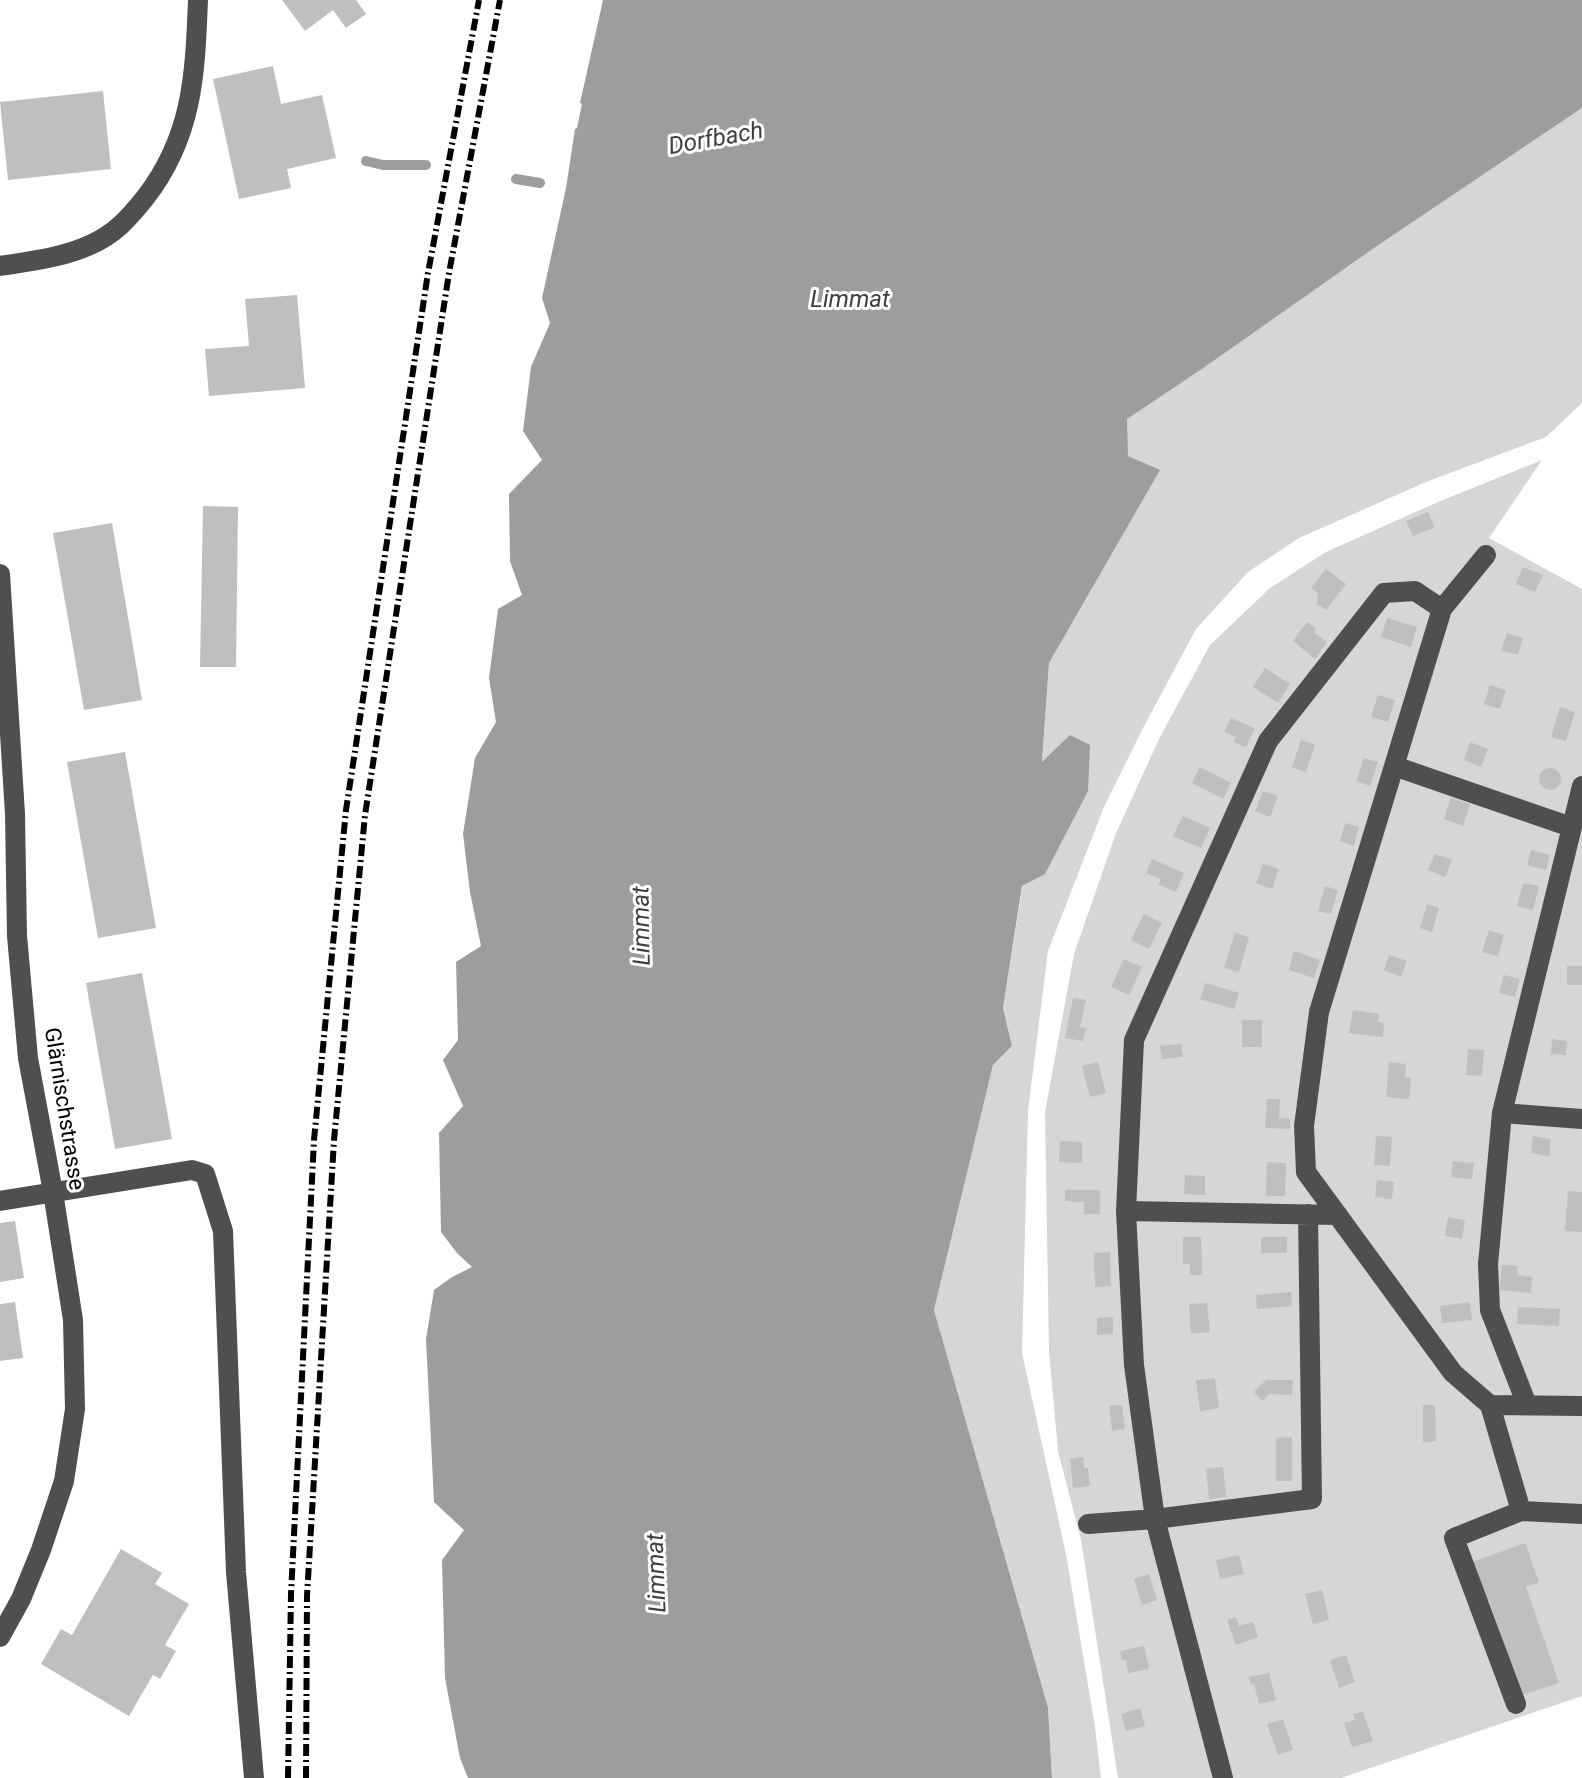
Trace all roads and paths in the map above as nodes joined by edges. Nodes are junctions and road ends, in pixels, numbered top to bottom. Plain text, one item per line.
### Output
1 (198, 0) edge
2 (0, 266) edge
3 (1486, 555) dead end
4 (0, 574) edge
5 (1442, 609) junction
6 (1394, 766) junction
7 (1582, 786) edge
8 (1571, 827) junction
9 (1502, 1113) junction
10 (1582, 1119) edge
11 (53, 1192) junction
12 (0, 1201) edge
13 (1126, 1211) junction
14 (1308, 1214) junction
15 (1338, 1215) junction
16 (1490, 1405) junction
17 (1527, 1405) junction
18 (1582, 1406) edge
19 (1521, 1511) junction
20 (1582, 1514) edge
21 (1155, 1519) junction
22 (1088, 1524) dead end
23 (0, 1637) edge
24 (1516, 1704) dead end
25 (254, 1778) edge
26 (1223, 1778) edge

1 - 2 street
3 - 5 street
4 - 11 street, Glärnischstrasse
5 - 6 street
5 - 13 street
6 - 8 street
6 - 15 street
7 - 8 street
8 - 9 street
9 - 10 street
9 - 17 street
11 - 12 street
11 - 23 street, Glärnischstrasse
11 - 25 street
13 - 14 street
13 - 21 street
14 - 15 street
14 - 21 street
15 - 16 street
16 - 17 street
16 - 19 street
17 - 18 street
19 - 20 street
19 - 24 street
21 - 22 street
21 - 26 street

